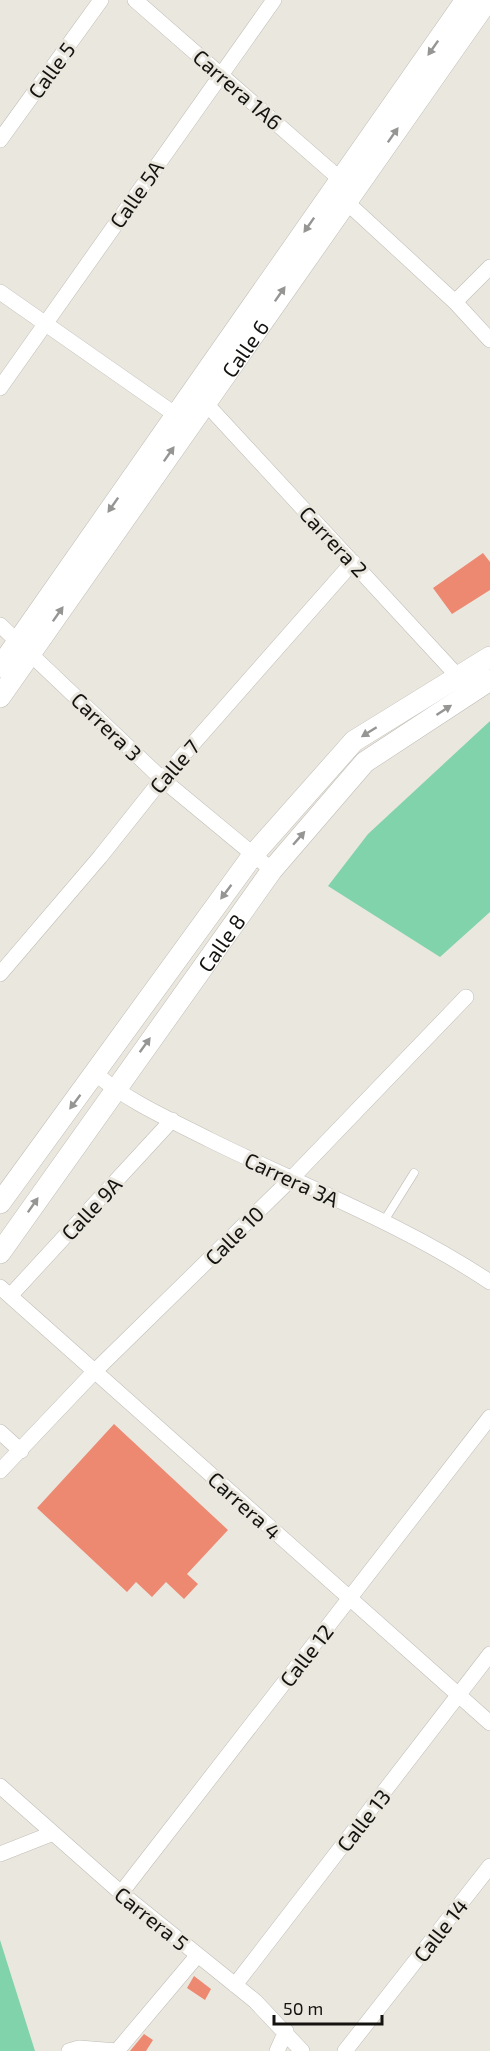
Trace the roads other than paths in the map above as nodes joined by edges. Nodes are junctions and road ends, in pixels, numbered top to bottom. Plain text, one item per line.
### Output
1 (101, 0) edge
2 (135, 0) edge
3 (274, 0) edge
4 (466, 0) edge
5 (488, 0) edge
6 (222, 74) junction
7 (0, 140) edge
8 (339, 190) junction
9 (490, 267) edge
10 (0, 292) edge
11 (455, 302) junction
12 (44, 323) junction
13 (490, 340) edge
14 (0, 388) edge
15 (200, 397) junction
16 (176, 416) junction
17 (353, 562) junction
18 (0, 625) edge
19 (25, 646) junction
20 (490, 657) edge
21 (0, 667) edge
22 (458, 675) junction
23 (490, 680) edge
24 (472, 692) junction
25 (0, 697) edge
26 (162, 779) junction
27 (253, 855) junction
28 (272, 870) junction
29 (0, 974) edge
30 (466, 997) dead end
31 (96, 1074) junction
32 (114, 1089) junction
33 (172, 1120) junction
34 (414, 1173) dead end
35 (290, 1180) junction
36 (0, 1203) edge
37 (384, 1221) junction
38 (0, 1253) edge
39 (490, 1282) edge
40 (5, 1291) edge
41 (95, 1371) junction
42 (490, 1417) edge
43 (0, 1432) edge
44 (21, 1450) junction
45 (0, 1471) edge
46 (350, 1598) junction
47 (490, 1654) edge
48 (459, 1696) junction
49 (490, 1723) edge
50 (0, 1786) edge
51 (51, 1834) junction
52 (0, 1854) edge
53 (490, 1866) edge
54 (121, 1893) junction
55 (197, 1956) junction
56 (235, 1985) junction
57 (286, 2031) junction
58 (69, 2051) edge
59 (117, 2051) edge
60 (277, 2051) edge
61 (302, 2051) edge
62 (345, 2051) edge

1 - 7 street, Calle 5
2 - 6 street, Carrera 1A6
3 - 6 street, Calle 5A
4 -> 8 street, Calle 6
8 -> 5 street, Calle 6
6 - 8 street, Carrera 1A6
6 - 12 street, Calle 5A
8 - 11 street, Carrera 1A6
8 - 15 street, Calle 6
9 - 11 street
10 - 12 street
11 - 13 street, Carrera 1A6
12 - 14 street, Calle 5A
12 - 16 street
15 - 16 street, Calle 6
15 - 17 street, Carrera 2
19 -> 15 street, Calle 6
16 -> 19 street, Calle 6
17 - 22 street, Carrera 2
17 - 26 street, Calle 7
18 - 19 street, Carrera 3
19 - 21 street, Calle 6
19 - 25 street, Calle 6
19 - 26 street, Carrera 3
20 - 22 street, Calle 8
22 - 24 street, Carrera 2
22 -> 27 street, Calle 8
23 - 24 street, Calle 8
28 -> 24 street, Calle 8
26 - 27 street, Carrera 3
26 - 29 street, Calle 7
27 - 28 street, Carrera 3
27 -> 31 street, Calle 8
32 -> 28 street, Calle 8
30 - 35 street, Calle 10
31 - 32 street, Carrera 3A
31 -> 36 street, Calle 8
32 - 33 street, Carrera 3A
38 -> 32 street, Calle 8
33 - 35 street, Carrera 3A
33 - 40 street, Calle 9A
34 - 37 lane
35 - 37 street, Carrera 3A
35 - 41 street, Calle 10
37 - 39 street, Carrera 3A
40 - 41 street, Carrera 4
41 - 44 street, Calle 10
41 - 46 street, Carrera 4
42 - 46 street, Calle 12
43 - 44 street
44 - 45 street, Calle 10
46 - 48 street, Carrera 4
46 - 54 street, Calle 12
47 - 48 street, Calle 13
48 - 49 street, Carrera 4
48 - 56 street, Calle 13
50 - 51 street, Carrera 5
51 - 52 street
51 - 54 street, Carrera 5
53 - 62 street, Calle 14
54 - 55 street, Carrera 5
55 - 56 street, Carrera 5
55 - 59 street
56 - 57 street, Carrera 5
57 - 60 street
57 - 61 street, Carrera 5
58 - 59 street

